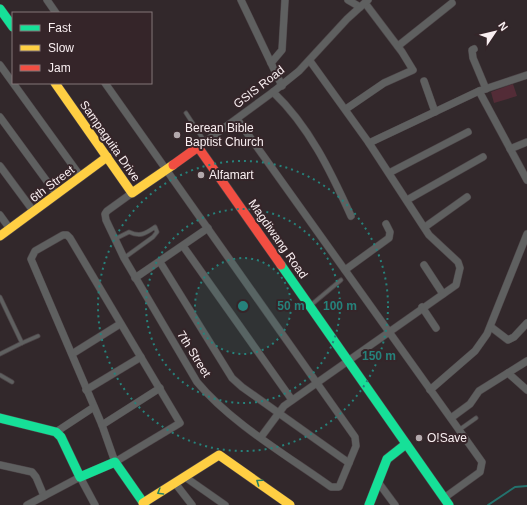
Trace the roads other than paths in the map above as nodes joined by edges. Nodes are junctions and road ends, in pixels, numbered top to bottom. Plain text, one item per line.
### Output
1 (47, 0) edge
2 (241, 0) edge
3 (285, 0) edge
4 (348, 0) edge
5 (452, 3) dead end
6 (364, 4) edge
7 (0, 10) edge
8 (55, 12) edge
9 (12, 26) edge
10 (398, 46) junction
11 (474, 49) dead end
12 (310, 61) junction
13 (271, 63) junction
14 (0, 65) edge
15 (527, 75) edge
16 (424, 81) dead end
17 (12, 82) edge
18 (14, 84) edge
19 (56, 84) edge
20 (107, 84) edge
21 (282, 86) junction
22 (483, 90) junction
23 (273, 92) junction
24 (346, 109) junction
25 (435, 112) junction
26 (186, 113) dead end
27 (0, 117) edge
28 (237, 119) junction
29 (468, 132) dead end
30 (527, 142) edge
31 (369, 143) junction
32 (201, 145) junction
33 (510, 149) junction
34 (483, 156) dead end
35 (107, 157) junction
36 (0, 166) edge
37 (166, 169) junction
38 (389, 173) junction
39 (81, 177) junction
40 (527, 180) edge
41 (132, 192) junction
42 (57, 195) junction
43 (467, 197) dead end
44 (407, 200) junction
45 (34, 212) junction
46 (0, 215) edge
47 (351, 216) dead end
48 (386, 224) dead end
49 (425, 227) junction
50 (208, 228) junction
51 (10, 229) junction
52 (527, 234) edge
53 (0, 236) edge
54 (115, 239) junction
55 (183, 246) junction
56 (124, 258) junction
57 (160, 262) junction
58 (424, 265) dead end
59 (345, 270) junction
60 (135, 278) junction
61 (341, 280) dead end
62 (443, 294) junction
63 (0, 297) edge
64 (310, 306) junction
65 (422, 308) junction
66 (527, 323) edge
67 (120, 324) junction
68 (491, 327) junction
69 (436, 328) dead end
70 (388, 332) junction
71 (38, 336) dead end
72 (22, 343) junction
73 (0, 354) edge
74 (72, 354) junction
75 (141, 357) junction
76 (348, 360) junction
77 (526, 365) edge
78 (508, 373) junction
79 (0, 375) edge
80 (12, 382) dead end
81 (317, 383) junction
82 (160, 388) junction
83 (86, 390) junction
84 (430, 390) junction
85 (527, 390) edge
86 (292, 400) junction
87 (94, 407) junction
88 (278, 413) junction
89 (0, 418) edge
90 (451, 418) junction
91 (476, 418) dead end
92 (102, 425) junction
93 (459, 430) junction
94 (56, 432) junction
95 (260, 437) junction
96 (406, 444) junction
97 (115, 462) junction
98 (349, 463) junction
99 (0, 465) edge
100 (80, 477) junction
101 (185, 477) junction
102 (378, 482) junction
103 (175, 483) junction
104 (44, 496) junction
105 (447, 502) edge
106 (144, 504) edge
107 (27, 505) edge
108 (95, 505) edge
109 (192, 505) edge
110 (225, 505) edge
111 (290, 505) edge
112 (369, 505) edge
113 (395, 505) edge

1 - 8 street
2 - 13 street
3 - 13 street
4 - 6 street
5 - 10 street
6 - 10 street
6 - 12 street, GSIS Road
7 - 9 main road
10 - 24 street
11 - 22 street
12 - 21 street, GSIS Road
12 - 24 street
13 - 21 street
14 - 17 street
15 - 22 street
16 - 25 street
18 - 39 street
19 - 35 main road, Sampaguita Drive
20 - 37 street
21 - 23 street, GSIS Road
22 - 25 street
22 - 33 street
23 - 28 street, GSIS Road
23 - 47 street
24 - 31 street
25 - 31 street
26 - 32 lane
27 - 42 street
28 - 32 street, GSIS Road
28 - 59 street
29 - 38 street
30 - 33 street
31 - 38 street
32 - 37 main road, GSIS Road
32 - 64 main road, Magdiwang Road
33 - 40 street
34 - 44 street
35 - 39 main road, 6th Street
35 - 41 main road, Sampaguita Drive
36 - 45 street
37 - 41 main road, GSIS Road
37 - 50 street
38 - 44 street
39 - 42 main road, 6th Street
41 - 54 street, 7th Street
42 - 45 main road, 6th Street
43 - 49 street
44 - 49 street
45 - 51 main road, 6th Street
46 - 51 street
48 - 59 street
49 - 62 street
50 - 55 street
50 - 81 street
51 - 53 main road, 6th Street
52 - 68 street
54 - 56 street, 7th Street
54 - 56 lane
55 - 57 street
55 - 86 street
56 - 60 street, 7th Street
57 - 60 street
57 - 88 street
58 - 62 street
59 - 70 street
60 - 95 street, 7th Street
61 - 64 lane
62 - 65 street
63 - 72 lane
64 - 76 main road, Magdiwang Road
65 - 69 street
65 - 70 street
66 - 68 street
67 - 74 street
67 - 74 street
67 - 75 street
68 - 84 street
70 - 76 street
70 - 84 street
71 - 72 lane
72 - 73 lane
74 - 83 street
75 - 82 street
75 - 83 street
76 - 81 street
76 - 96 main road, Magdiwang Road
77 - 78 street
78 - 85 street
78 - 90 street
79 - 80 lane
81 - 86 street
81 - 98 street
82 - 92 street
82 - 97 street
83 - 87 street
84 - 90 street
86 - 88 street
87 - 92 street
87 - 94 street
88 - 95 street
88 - 98 street
89 - 94 main road
90 - 93 street
91 - 93 lane
92 - 97 street
93 - 105 street
94 - 100 main road
95 - 98 street, 7th Street
96 - 102 main road
96 - 105 main road, Magdiwang Road
97 - 100 main road
97 - 106 main road
99 - 104 street
100 - 104 street
100 - 108 street
101 - 103 main road
101 - 110 street
111 -> 101 main road
102 - 112 main road
102 - 113 street
103 -> 106 main road
103 - 109 street
104 - 107 street

